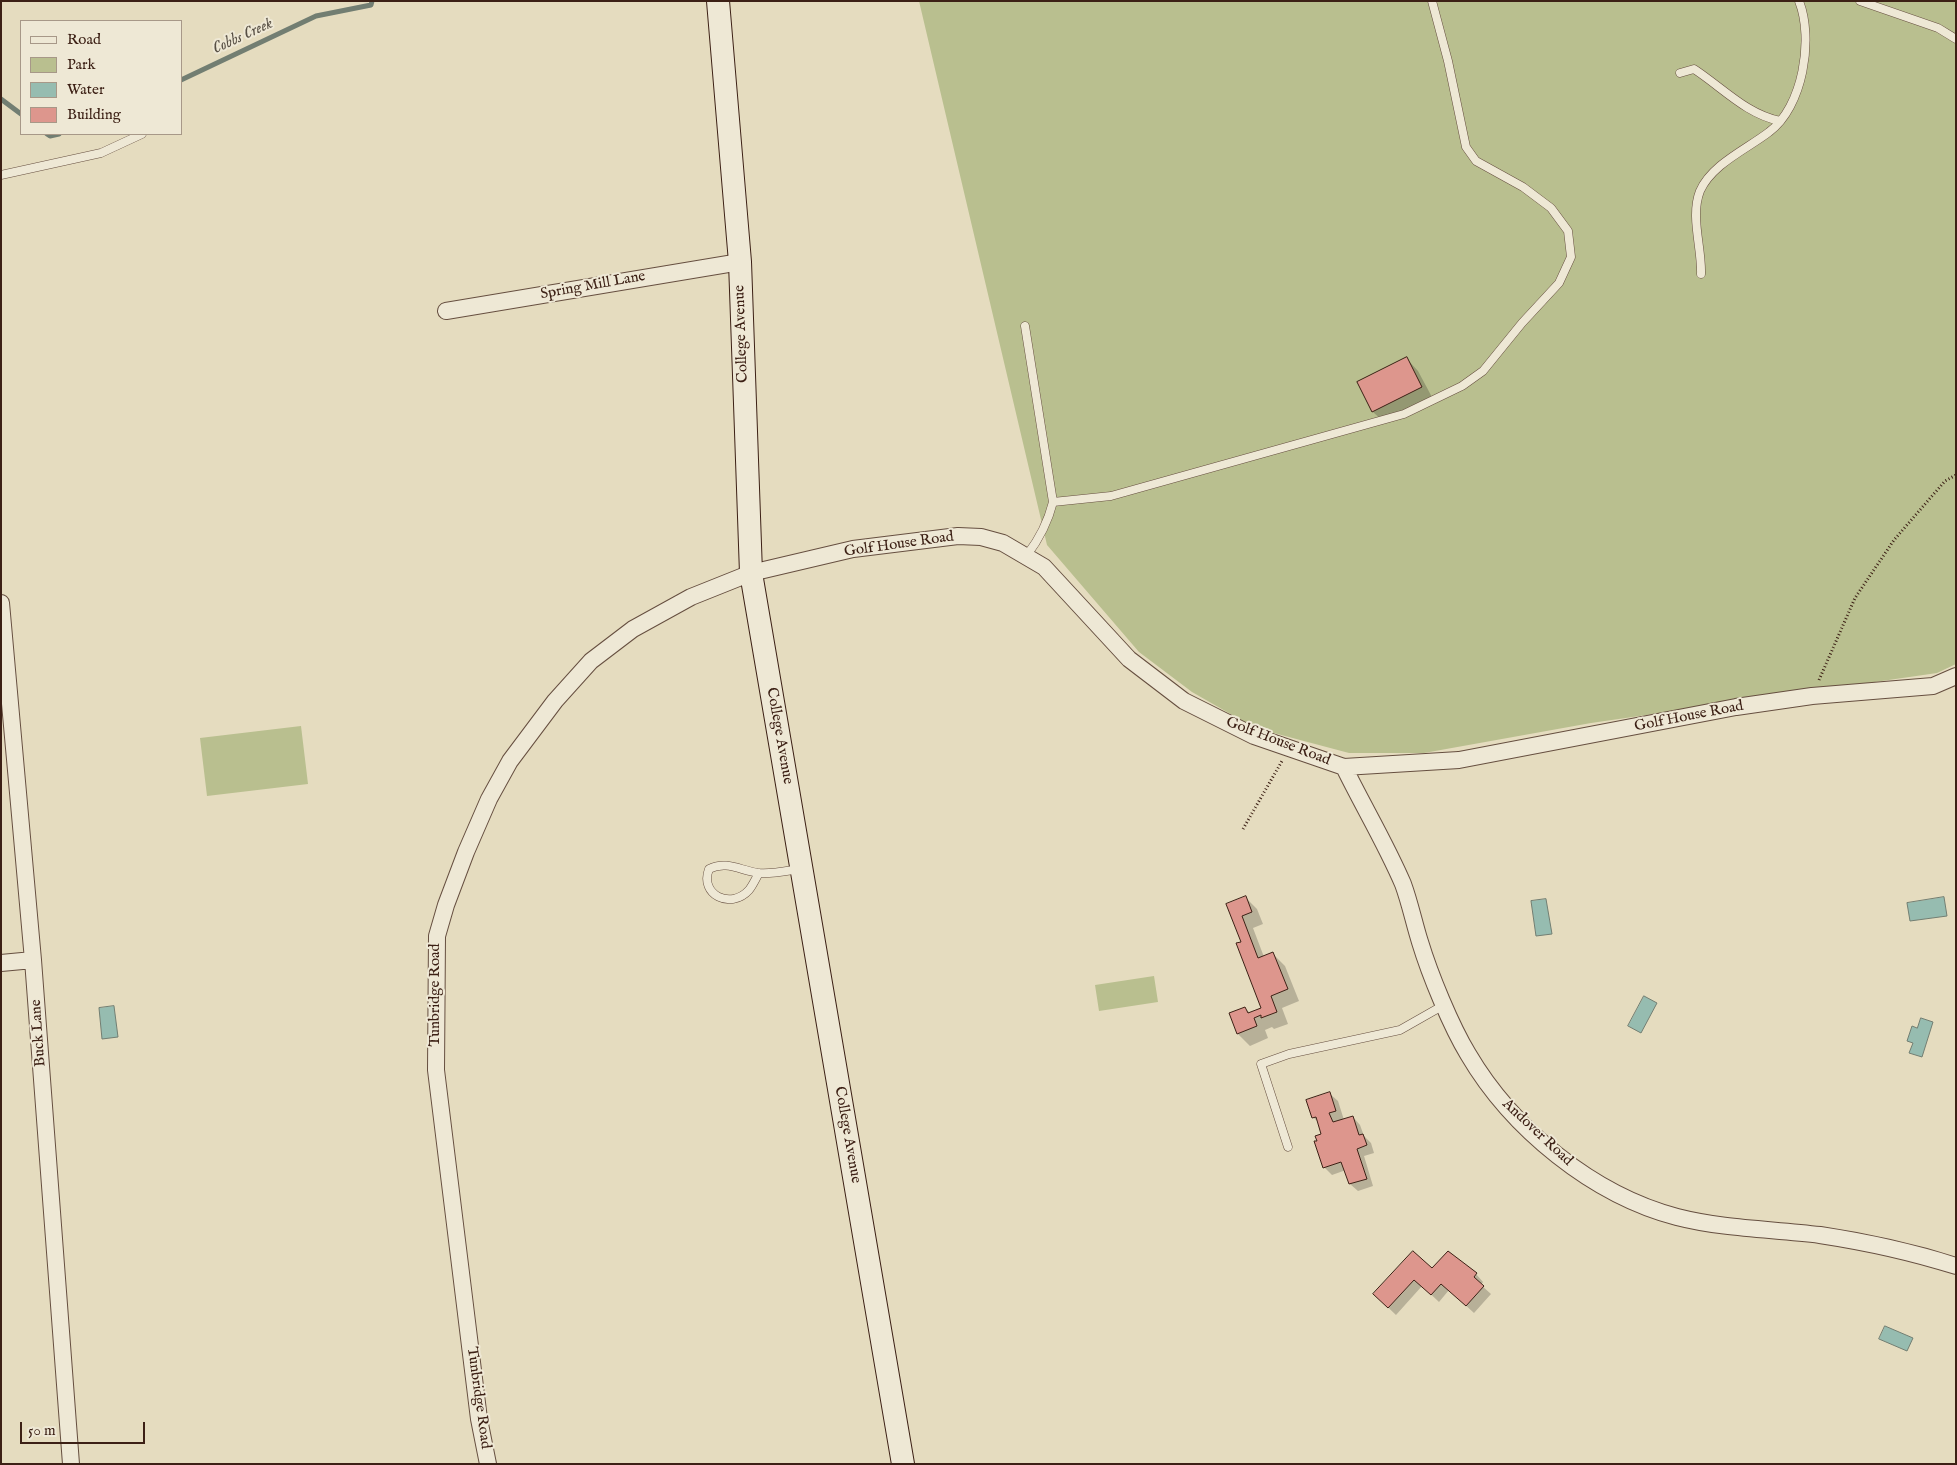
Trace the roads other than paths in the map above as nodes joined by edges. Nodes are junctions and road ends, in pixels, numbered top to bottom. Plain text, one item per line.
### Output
1 (718, 1) edge
2 (1432, 1) edge
3 (1799, 1) edge
4 (1860, 1) edge
5 (1956, 39) edge
6 (1680, 73) dead end
7 (1780, 121) junction
8 (140, 135) edge
9 (1, 175) edge
10 (740, 262) junction
11 (1701, 274) dead end
12 (446, 311) dead end
13 (1025, 326) dead end
14 (1053, 502) junction
15 (1027, 556) junction
16 (751, 573) junction
17 (1, 603) edge
18 (1956, 676) edge
19 (1344, 767) junction
20 (802, 869) junction
21 (759, 872) junction
22 (33, 960) junction
23 (1, 963) edge
24 (1445, 1004) junction
25 (1288, 1147) dead end
26 (1956, 1266) edge
27 (71, 1464) edge
28 (488, 1464) edge
29 (903, 1464) edge

1 - 10 main road, College Avenue
2 - 14 lane
3 - 7 lane
4 - 5 lane
6 - 7 lane
7 - 11 lane
8 - 9 lane
10 - 12 street, Spring Mill Lane
10 - 16 main road, College Avenue
13 - 14 lane
14 - 15 lane
15 - 16 street, Golf House Road
15 - 19 street, Golf House Road
16 - 20 main road, College Avenue
16 - 28 street, Tunbridge Road
17 - 22 street, Buck Lane
18 - 19 street, Golf House Road
19 - 24 street, Andover Road
20 - 21 lane
20 - 29 main road, College Avenue
21 - 21 lane
22 - 23 street
22 - 27 street, Buck Lane
24 - 25 lane
24 - 26 street, Andover Road

